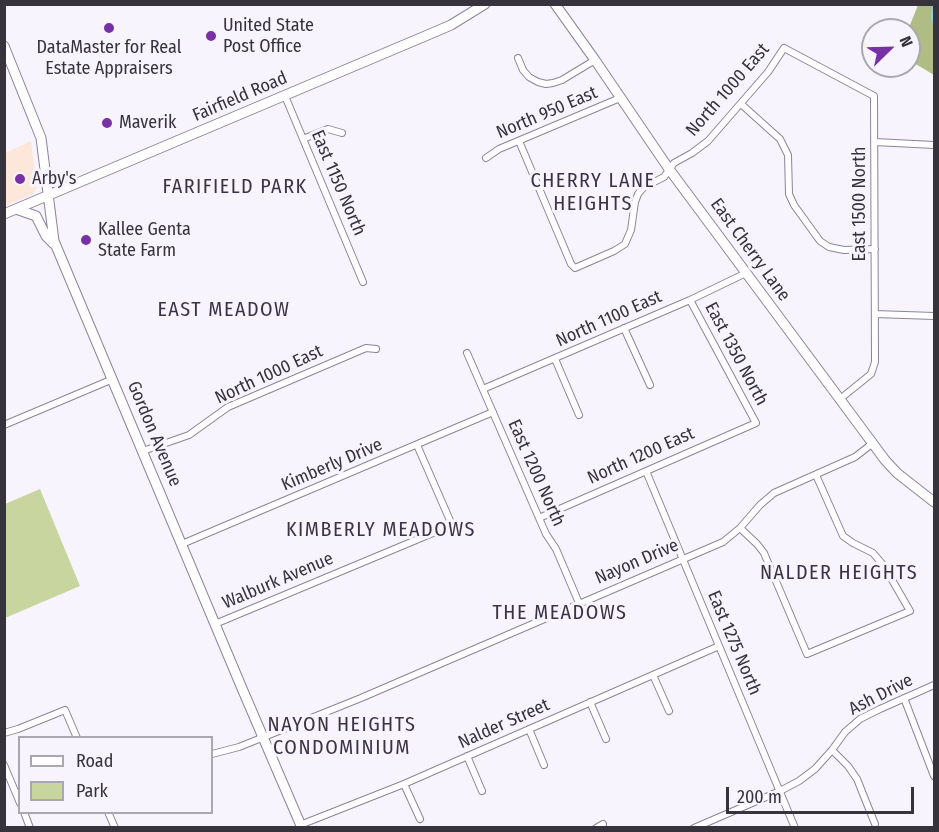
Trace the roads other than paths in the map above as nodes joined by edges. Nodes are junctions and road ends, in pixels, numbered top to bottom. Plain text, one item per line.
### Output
1 (484, 4) edge
2 (555, 4) edge
3 (4, 46) edge
4 (784, 48) joint
5 (518, 58) dead end
6 (595, 60) junction
7 (285, 96) junction
8 (620, 98) junction
9 (741, 104) junction
10 (342, 133) dead end
11 (303, 139) junction
12 (519, 141) junction
13 (875, 142) junction
14 (934, 145) edge
15 (486, 158) dead end
16 (669, 170) junction
17 (49, 196) junction
18 (16, 210) junction
19 (4, 214) edge
20 (57, 248) junction
21 (875, 249) junction
22 (746, 273) junction
23 (363, 282) dead end
24 (690, 300) junction
25 (875, 314) junction
26 (934, 316) edge
27 (624, 328) junction
28 (376, 349) dead end
29 (468, 353) dead end
30 (555, 359) junction
31 (113, 379) junction
32 (650, 385) dead end
33 (483, 389) junction
34 (840, 399) junction
35 (493, 412) junction
36 (579, 415) dead end
37 (756, 423) joint
38 (4, 424) edge
39 (873, 443) junction
40 (417, 445) junction
41 (143, 451) junction
42 (646, 471) junction
43 (816, 475) junction
44 (934, 502) edge
45 (539, 518) junction
46 (740, 528) junction
47 (182, 544) junction
48 (682, 559) junction
49 (579, 603) junction
50 (215, 624) junction
51 (719, 646) junction
52 (653, 675) junction
53 (934, 685) edge
54 (904, 699) junction
55 (590, 702) junction
56 (669, 711) dead end
57 (529, 729) junction
58 (4, 733) edge
59 (76, 736) edge
60 (263, 737) junction
61 (606, 739) dead end
62 (832, 750) junction
63 (213, 754) edge
64 (467, 756) junction
65 (4, 765) edge
66 (544, 765) dead end
67 (934, 776) edge
68 (404, 784) junction
69 (482, 791) dead end
70 (780, 791) junction
71 (18, 798) edge
72 (24, 814) edge
73 (108, 814) edge
74 (420, 819) dead end
75 (603, 824) dead end
76 (875, 824) dead end
77 (301, 826) edge
78 (30, 828) edge
79 (115, 828) edge
80 (596, 828) edge
81 (694, 828) edge
82 (795, 828) edge

1 - 7 main road, Fairfield Road
2 - 6 main road, East Cherry Lane
3 - 17 main road, Gordon Avenue
4 - 9 street, North 1000 East
4 - 13 street, East 1500 North
5 - 6 street
6 - 8 main road, East Cherry Lane
7 - 11 street, East 1150 North
7 - 17 main road, Fairfield Road
8 - 12 street, North 950 East
8 - 16 main road, East Cherry Lane
9 - 16 street, North 1000 East
9 - 21 street
10 - 11 street
11 - 23 street, East 1150 North
12 - 15 street, North 950 East
12 - 16 street, North 1000 East
13 - 14 street
13 - 21 street, East 1500 North
16 - 22 main road, East Cherry Lane
17 - 18 main road, Fairfield Road
17 - 20 main road, Gordon Avenue
18 - 19 main road, Fairfield Road
18 - 20 main road
20 - 31 main road, Gordon Avenue
21 - 25 street, East 1500 North
22 - 24 street, North 1100 East
22 - 34 main road, East Cherry Lane
24 - 27 street, North 1100 East
24 - 37 street, East 1350 North
25 - 26 street
25 - 34 street, East 1500 North
27 - 30 street, North 1100 East
27 - 32 street
28 - 41 street, North 1000 East
29 - 33 street, East 1200 North
30 - 33 street, North 1100 East
30 - 36 street
31 - 38 street
31 - 41 main road, Gordon Avenue
33 - 35 street, East 1200 North
34 - 39 main road, East Cherry Lane
35 - 40 street, Kimberly Drive
35 - 45 street, East 1200 North
37 - 42 street, North 1200 East
39 - 43 street, Nayon Drive
39 - 44 main road, East Cherry Lane
40 - 47 street, Kimberly Drive
40 - 50 street, Walburk Avenue
41 - 47 main road, Gordon Avenue
42 - 45 street, North 1200 East
42 - 48 street, East 1275 North
43 - 46 street, Nayon Drive
43 - 46 street
45 - 49 street, East 1200 North
46 - 48 street, Nayon Drive
47 - 50 main road, Gordon Avenue
48 - 49 street, Nayon Drive
48 - 51 street, East 1275 North
49 - 60 street, Nayon Drive
50 - 60 main road, Gordon Avenue
51 - 52 street, Nalder Street
51 - 70 street, East 1275 North
52 - 55 street, Nalder Street
52 - 56 street
53 - 54 street, Ash Drive
54 - 62 street, Ash Drive
54 - 67 street
55 - 57 street, Nalder Street
55 - 61 street
57 - 64 street, Nalder Street
57 - 66 street
58 - 59 street
60 - 63 street, Nayon Drive
60 - 77 main road, Gordon Avenue
62 - 70 street, Ash Drive
62 - 76 street
64 - 68 street, Nalder Street
64 - 69 street
65 - 71 street
68 - 74 street
68 - 77 street, Nalder Street
70 - 81 street, Ash Drive
70 - 82 street, East 1275 North
72 - 78 street
73 - 79 street
75 - 80 street

